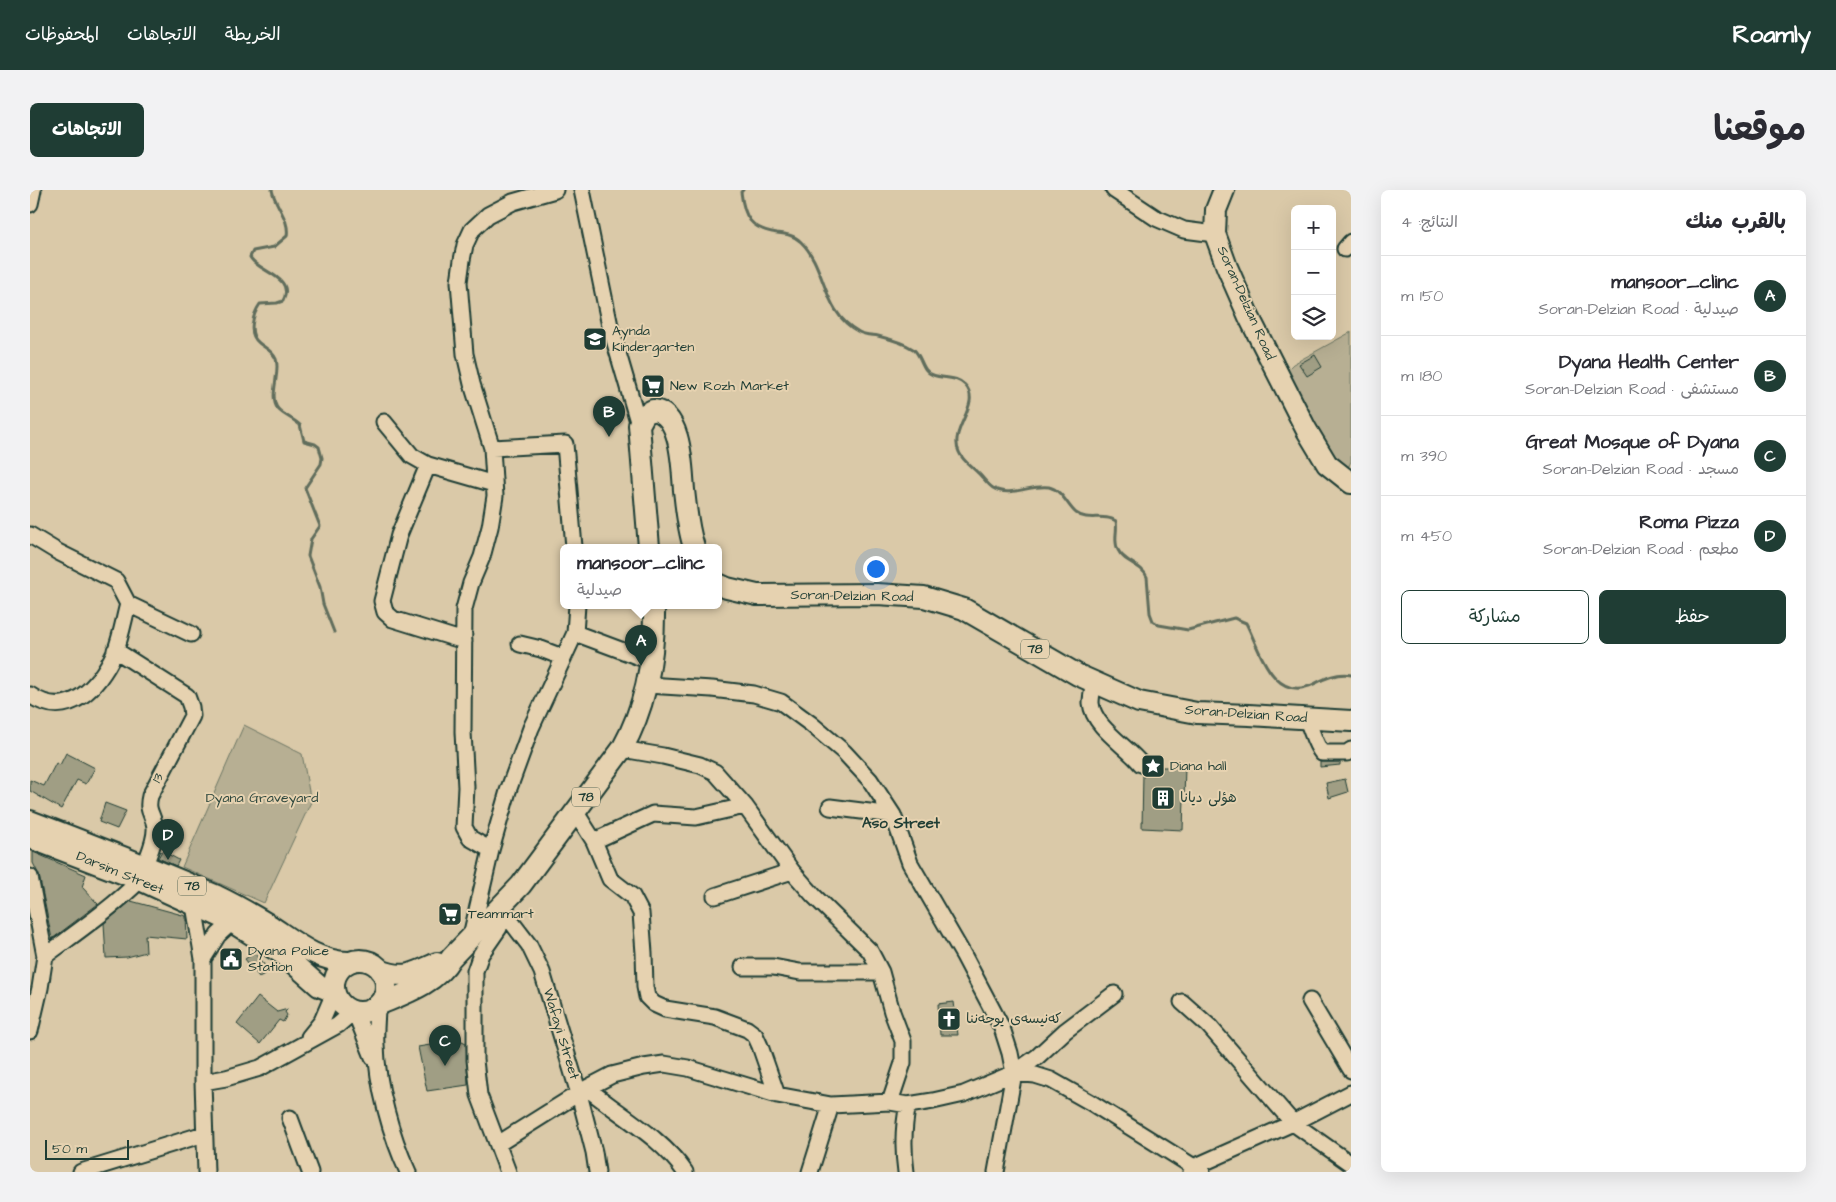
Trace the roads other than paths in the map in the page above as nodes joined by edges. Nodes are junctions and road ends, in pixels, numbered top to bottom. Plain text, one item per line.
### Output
1 (33, 190) edge
2 (555, 190) edge
3 (582, 190) edge
4 (1224, 190) edge
5 (1124, 193) edge
6 (30, 204) edge
7 (1215, 234) junction
8 (384, 422) dead end
9 (639, 425) junction
10 (492, 448) junction
11 (428, 465) junction
12 (1351, 483) edge
13 (494, 484) junction
14 (30, 535) edge
15 (574, 544) edge
16 (649, 544) edge
17 (693, 544) edge
18 (722, 586) edge
19 (128, 604) junction
20 (577, 609) edge
21 (654, 609) edge
22 (575, 632) junction
23 (191, 634) dead end
24 (464, 641) junction
25 (520, 644) dead end
26 (115, 650) junction
27 (562, 657) junction
28 (650, 661) junction
29 (1093, 683) junction
30 (647, 685) junction
31 (31, 698) edge
32 (1306, 718) junction
33 (1351, 722) edge
34 (622, 749) junction
35 (1351, 750) edge
36 (1141, 764) dead end
37 (745, 806) junction
38 (830, 807) dead end
39 (575, 811) junction
40 (893, 815) junction
41 (30, 821) edge
42 (30, 838) edge
43 (594, 841) junction
44 (491, 850) junction
45 (792, 871) junction
46 (142, 873) junction
47 (30, 878) edge
48 (715, 896) dead end
49 (194, 905) junction
50 (498, 909) junction
51 (232, 922) junction
52 (471, 936) junction
53 (44, 956) junction
54 (451, 958) junction
55 (203, 959) junction
56 (348, 962) junction
57 (743, 967) dead end
58 (380, 970) junction
59 (880, 972) junction
60 (334, 993) junction
61 (1114, 994) dead end
62 (1310, 1001) dead end
63 (1182, 1002) dead end
64 (378, 1006) junction
65 (354, 1012) junction
66 (32, 1014) edge
67 (30, 1031) edge
68 (303, 1044) junction
69 (1351, 1070) edge
70 (378, 1071) junction
71 (1014, 1073) junction
72 (203, 1082) junction
73 (583, 1091) junction
74 (1351, 1093) edge
75 (777, 1095) junction
76 (890, 1102) junction
77 (831, 1105) junction
78 (908, 1105) junction
79 (290, 1118) dead end
80 (1293, 1123) junction
81 (204, 1134) junction
82 (498, 1144) junction
83 (1351, 1164) edge
84 (1196, 1170) edge
85 (82, 1172) edge
86 (206, 1172) edge
87 (310, 1172) edge
88 (408, 1172) edge
89 (508, 1172) edge
90 (597, 1172) edge
91 (685, 1172) edge
92 (810, 1172) edge
93 (906, 1172) edge
94 (996, 1172) edge

1 - 6 street
2 - 10 street
3 - 9 street
4 - 7 main road, Soran-Delzian Road
5 - 7 street
7 - 12 main road, Soran-Delzian Road
8 - 11 street
9 - 16 main road
9 - 17 main road
10 - 13 street
10 - 15 street
11 - 13 street
11 - 24 street
13 - 24 street
14 - 19 street
18 - 29 main road, Soran-Delzian Road / 78
19 - 23 street
19 - 26 street
20 - 22 street
21 - 28 main road, 78
22 - 27 street
22 - 28 street
24 - 44 street
25 - 27 street
26 - 31 street
26 - 46 street, 13
27 - 44 street
28 - 30 main road, 78
29 - 32 main road, Soran-Delzian Road / 78
29 - 36 street
30 - 34 main road, 78
30 - 40 street
32 - 33 main road, Soran-Delzian Road / 78
32 - 35 street
34 - 37 street
34 - 39 main road, 78
37 - 43 street
37 - 45 street
38 - 40 street
39 - 43 street
39 - 50 main road, 78
40 - 71 street
41 - 46 main road, 78
42 - 46 main road, Darsim Street / 78
43 - 75 street
44 - 52 street
45 - 48 street
45 - 59 street
46 - 49 main road, Darsim Street / 78
46 - 53 street
46 - 56 main road, 78
47 - 53 street
49 - 51 main road, Darsim Street / 78
49 - 55 street
50 - 52 main road, 78
50 - 73 street, Wafayi Street
50 - 82 street
51 - 55 street
51 - 60 main road, Darsim Street / 78
52 - 54 main road, 78
53 - 66 street
54 - 58 main road
54 - 64 main road
55 - 72 street
56 - 58 main road
56 - 60 main road
57 - 59 street
58 - 64 main road
59 - 76 street
60 - 65 main road
60 - 68 street
61 - 71 street
62 - 69 street
63 - 80 street
64 - 65 main road
64 - 70 street
65 - 68 street
65 - 70 street
66 - 67 street
68 - 72 street
70 - 88 street
71 - 78 street
71 - 84 street
71 - 94 street
72 - 81 street
73 - 75 street
73 - 82 street
73 - 90 street, Wafayi Street
73 - 91 street
74 - 80 street
75 - 77 street
76 - 77 street
76 - 78 street
77 - 92 street
78 - 93 street
79 - 87 street
80 - 83 street
80 - 84 street
81 - 85 street
81 - 86 street
82 - 89 street

